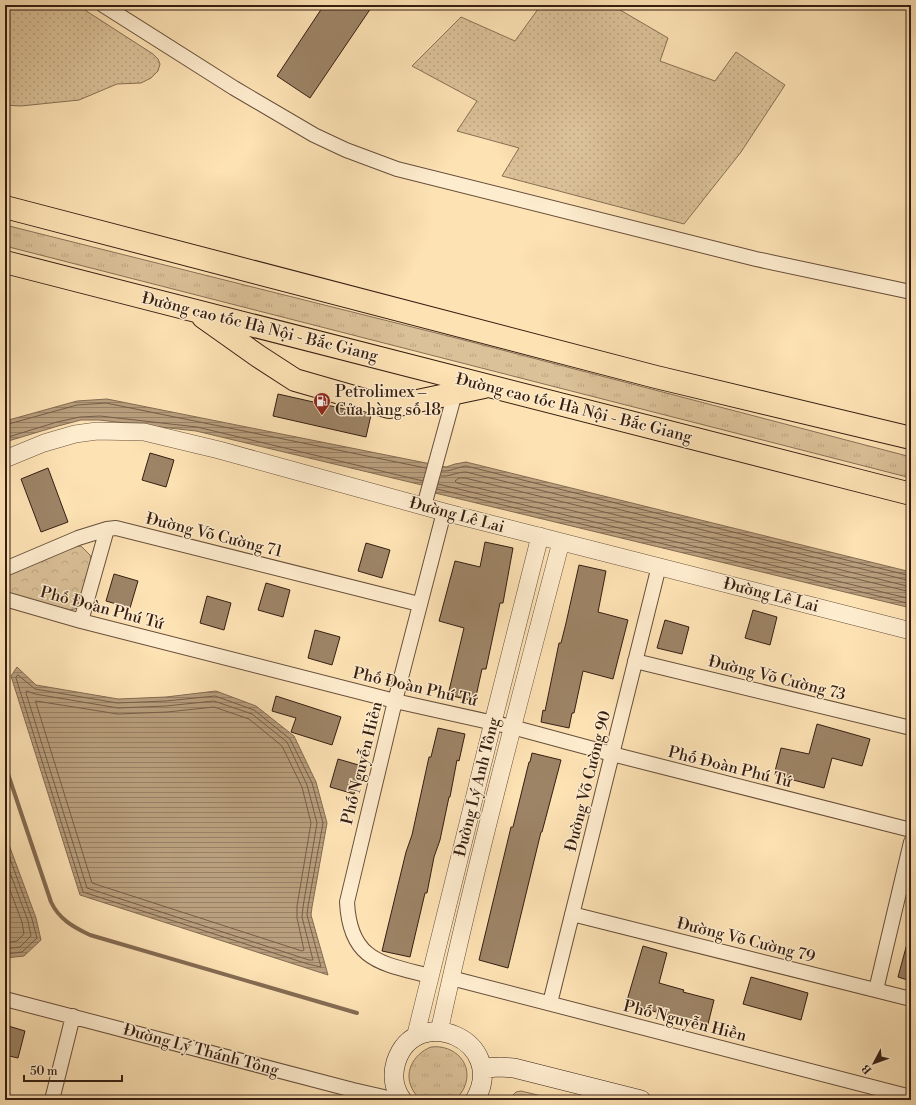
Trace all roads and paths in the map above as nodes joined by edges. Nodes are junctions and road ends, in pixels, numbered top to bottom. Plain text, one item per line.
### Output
1 (103, 5) edge
2 (5, 196) edge
3 (5, 207) edge
4 (5, 262) edge
5 (255, 272) junction
6 (5, 273) edge
7 (87, 283) junction
8 (911, 292) edge
9 (192, 310) junction
10 (490, 386) junction
11 (455, 393) junction
12 (911, 438) edge
13 (5, 460) edge
14 (911, 494) edge
15 (424, 506) junction
16 (444, 512) junction
17 (107, 529) junction
18 (540, 536) junction
19 (561, 542) junction
20 (659, 566) junction
21 (5, 569) edge
22 (5, 600) edge
23 (419, 604) junction
24 (81, 620) junction
25 (911, 631) edge
26 (636, 661) junction
27 (395, 701) junction
28 (493, 722) junction
29 (512, 727) junction
30 (911, 728) edge
31 (612, 754) junction
32 (911, 830) edge
33 (911, 842) edge
34 (459, 860) junction
35 (477, 865) junction
36 (572, 914) junction
37 (429, 976) junction
38 (451, 978) junction
39 (876, 990) junction
40 (5, 999) edge
41 (911, 999) edge
42 (550, 1003) junction
43 (73, 1016) junction
44 (439, 1032) junction
45 (415, 1038) junction
46 (482, 1068) junction
47 (911, 1097) edge
48 (52, 1100) edge
49 (397, 1100) edge
50 (402, 1100) edge
51 (475, 1100) edge
52 (641, 1100) edge

1 - 8 street
2 - 5 highway
3 - 5 highway
4 - 7 highway, Đường cao tốc Hà Nội - Bắc Giang
5 - 12 highway
6 - 7 highway
7 - 9 highway, Đường cao tốc Hà Nội - Bắc Giang
9 - 10 highway, Đường cao tốc Hà Nội - Bắc Giang
9 - 11 highway
10 - 11 highway
10 - 14 highway, Đường cao tốc Hà Nội - Bắc Giang
11 - 15 street
13 - 15 street, Đường Lê Lai
15 - 16 street, Đường Lê Lai
16 - 18 street, Đường Lê Lai
16 - 23 street, Phố Nguyễn Hiền
17 - 21 street, Đường Võ Cường 71
17 - 23 street, Đường Võ Cường 71
17 - 24 street
18 - 19 street, Đường Lê Lai
18 - 28 street, Đường Lý Anh Tông
19 - 20 street, Đường Lê Lai
19 - 29 street, Đường Lý Anh Tông
20 - 25 street, Đường Lê Lai
20 - 26 street, Đường Võ Cường 90
22 - 24 street, Phố Đoàn Phú Tứ
23 - 27 street, Phố Nguyễn Hiền
24 - 27 street, Phố Đoàn Phú Tứ
26 - 30 street, Đường Võ Cường 73
26 - 31 street, Đường Võ Cường 90
27 - 28 street, Phố Đoàn Phú Tứ
27 - 37 street, Phố Nguyễn Hiền
28 - 29 street, Phố Đoàn Phú Tứ
28 - 34 street, Đường Lý Anh Tông
29 - 31 street, Phố Đoàn Phú Tứ
29 - 35 street, Đường Lý Anh Tông
31 - 32 street, Phố Đoàn Phú Tứ
31 - 36 street, Đường Võ Cường 90
33 - 39 street
34 - 35 street
34 - 37 street, Đường Lý Anh Tông
35 - 38 street, Đường Lý Anh Tông
36 - 39 street, Đường Võ Cường 79
36 - 42 street, Đường Võ Cường 90
37 - 45 street, Đường Lý Anh Tông
38 - 42 street, Phố Nguyễn Hiền
38 - 44 street, Đường Lý Anh Tông
39 - 41 street, Đường Võ Cường 79
40 - 43 street, Đường Lý Thánh Tông
42 - 47 street, Phố Nguyễn Hiền
43 - 48 street
43 - 49 street, Đường Lý Thánh Tông
44 - 45 main road
44 - 46 main road
45 - 50 main road
46 - 51 main road
46 - 52 main road

